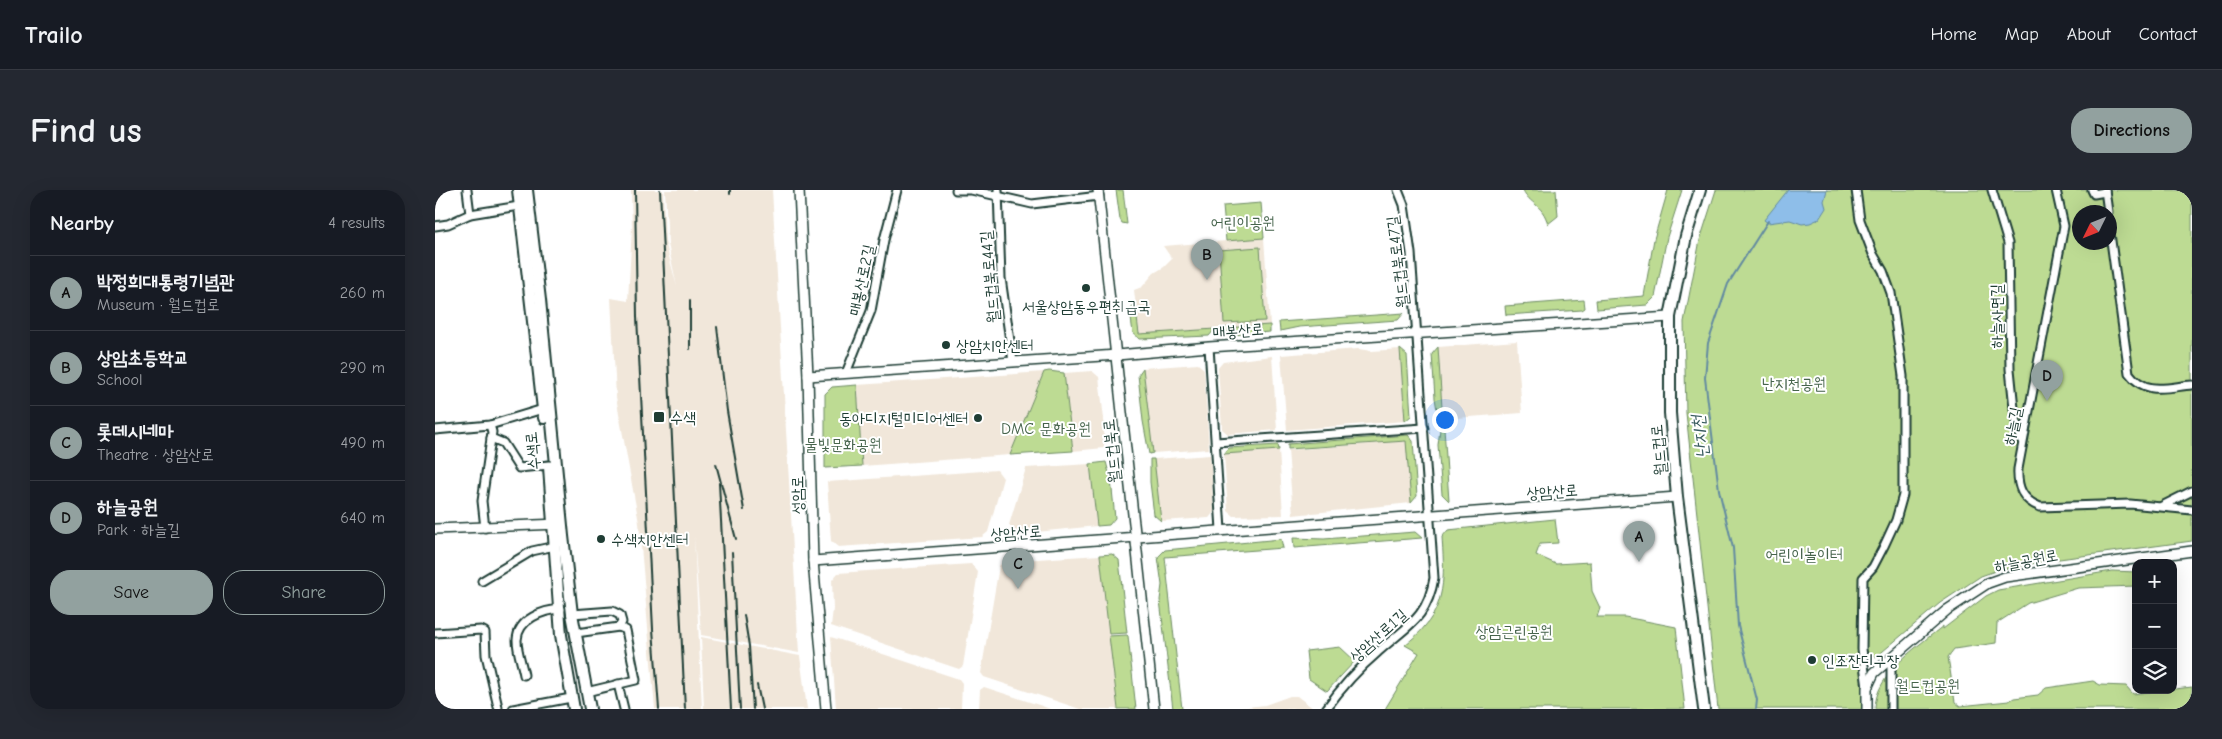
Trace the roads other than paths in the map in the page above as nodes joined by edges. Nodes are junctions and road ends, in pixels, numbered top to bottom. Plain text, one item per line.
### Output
1 (467, 190) edge
2 (518, 190) edge
3 (527, 190) edge
4 (799, 190) edge
5 (897, 190) edge
6 (957, 190) edge
7 (1398, 190) edge
8 (1700, 190) edge
9 (1856, 190) edge
10 (1992, 190) edge
11 (2056, 190) edge
12 (2093, 190) edge
13 (2105, 191) edge
14 (998, 193) edge
15 (1099, 193) edge
16 (2107, 205) edge
17 (519, 206) junction
18 (470, 214) junction
19 (435, 226) edge
20 (2112, 250) edge
21 (532, 274) junction
22 (1670, 317) junction
23 (1418, 333) junction
24 (1209, 347) junction
25 (1117, 355) junction
26 (1013, 362) junction
27 (846, 373) junction
28 (808, 376) junction
29 (2192, 385) edge
30 (543, 409) junction
31 (489, 425) junction
32 (1424, 428) junction
33 (435, 430) edge
34 (491, 438) junction
35 (1216, 442) junction
36 (2022, 443) junction
37 (549, 465) junction
38 (2192, 491) edge
39 (1677, 497) junction
40 (2162, 506) junction
41 (2192, 510) edge
42 (1430, 515) junction
43 (558, 524) junction
44 (485, 528) junction
45 (435, 530) edge
46 (1221, 530) junction
47 (1135, 538) junction
48 (555, 546) junction
49 (2192, 551) edge
50 (813, 561) junction
51 (482, 581) dead end
52 (561, 609) junction
53 (572, 614) junction
54 (619, 626) junction
55 (435, 633) edge
56 (576, 633) junction
57 (1891, 659) junction
58 (525, 675) dead end
59 (618, 684) junction
60 (1867, 688) junction
61 (586, 692) junction
62 (571, 698) junction
63 (499, 708) edge
64 (513, 709) edge
65 (574, 709) edge
66 (590, 709) edge
67 (624, 709) edge
68 (826, 709) edge
69 (1154, 709) edge
70 (1326, 709) edge
71 (1704, 709) edge
72 (1867, 709) edge
73 (1891, 709) edge

1 - 18 street
2 - 17 main road, 수색로
3 - 21 main road, 수색로
4 - 28 main road, 성암로
5 - 27 street, 매봉산로2길
6 - 14 street
7 - 23 street, 월드컵북로47길
8 - 22 main road, 월드컵로
9 - 60 street
10 - 36 street, 하늘사면길
11 - 36 street, 하늘길
12 - 13 street
13 - 16 street
14 - 15 street
14 - 26 street, 월드컵북로44길
15 - 25 main road, 월드컵북로
17 - 18 street
17 - 21 main road, 수색로
18 - 19 street
20 - 29 street
21 - 30 main road, 수색로
21 - 43 main road, 수색로
22 - 23 main road, 매봉산로
22 - 39 main road, 월드컵로
23 - 24 main road, 매봉산로
23 - 32 street
24 - 25 main road, 매봉산로
24 - 35 street
25 - 26 main road, 매봉산로
25 - 47 main road, 월드컵북로
26 - 27 main road, 매봉산로
27 - 28 main road, 매봉산로
28 - 50 main road, 성암로
30 - 31 street
30 - 37 main road, 수색로
31 - 33 street
31 - 34 street
32 - 35 street
32 - 42 street
34 - 37 street
34 - 44 street
35 - 46 street
36 - 40 street, 하늘길
37 - 43 main road, 수색로
38 - 40 street
39 - 42 main road, 상암산로
39 - 71 main road, 월드컵로
40 - 41 street, 하늘길
42 - 46 main road, 상암산로
42 - 70 street, 상암산로1길
43 - 44 main road
43 - 48 main road, 수색로
43 - 53 main road, 수색로
44 - 45 main road
46 - 47 main road, 상암산로
47 - 50 main road, 상암산로
47 - 69 main road, 월드컵북로
48 - 51 street
48 - 52 main road, 수색로
49 - 57 main road, 하늘공원로
50 - 68 main road, 성암로
52 - 58 street
52 - 62 main road, 수색로
53 - 54 street
53 - 56 main road, 수색로
54 - 56 street
54 - 59 street
55 - 63 street
56 - 61 main road, 수색로
57 - 60 main road, 하늘공원로
57 - 73 street
59 - 61 street
59 - 67 street
60 - 72 main road
61 - 66 main road, 수색로
62 - 64 street
62 - 65 main road, 수색로

